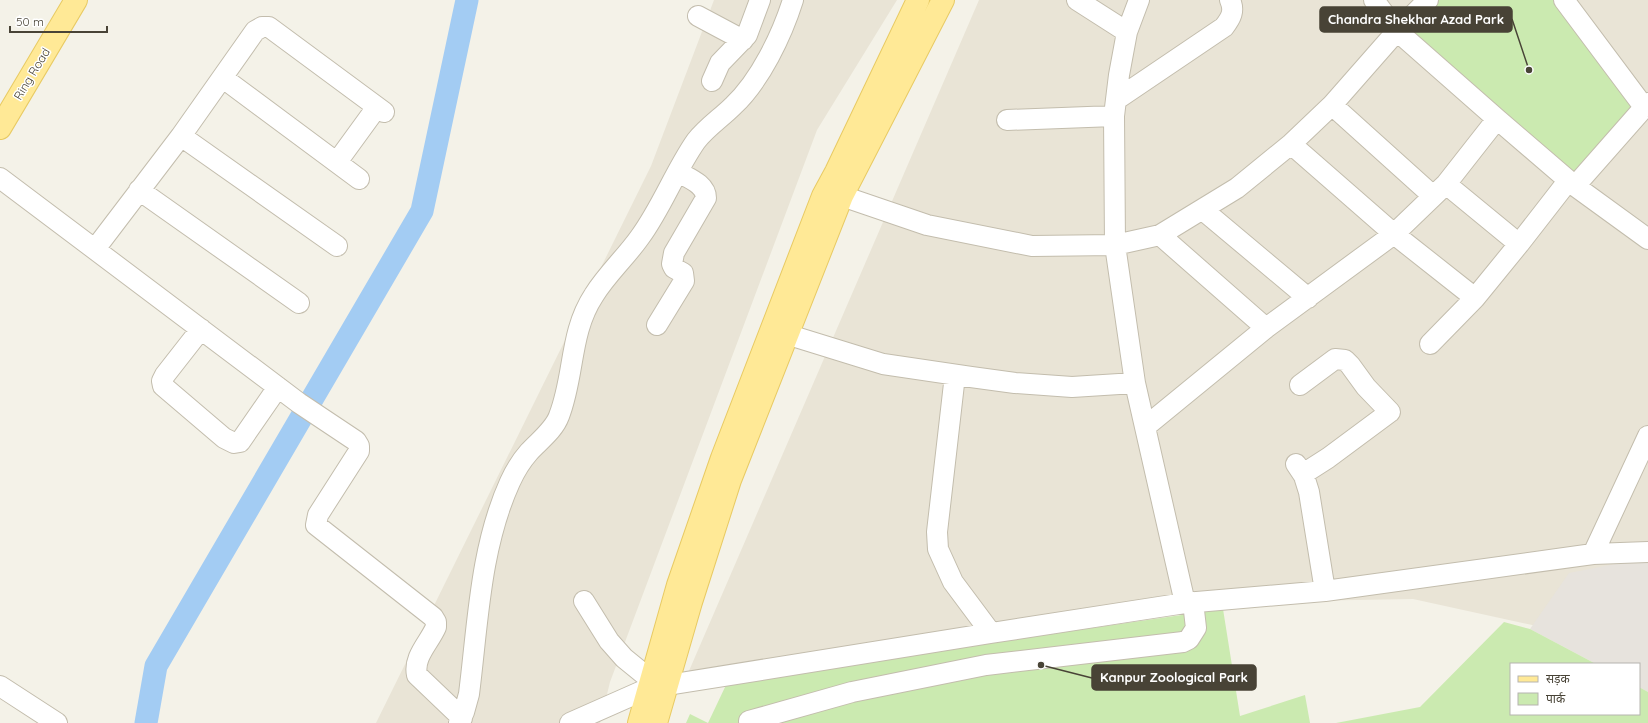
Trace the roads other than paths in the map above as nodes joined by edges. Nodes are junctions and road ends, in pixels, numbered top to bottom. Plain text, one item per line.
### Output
1 (76, 0) edge
2 (760, 0) edge
3 (793, 0) edge
4 (918, 0) edge
5 (943, 0) edge
6 (1077, 0) edge
7 (1139, 0) edge
8 (1230, 0) edge
9 (1374, 0) edge
10 (1428, 0) edge
11 (1564, 0) edge
12 (698, 16) dead end
13 (1397, 31) junction
14 (1127, 32) junction
15 (743, 40) junction
16 (223, 78) junction
17 (712, 81) dead end
18 (1332, 104) junction
19 (1646, 105) edge
20 (1115, 108) junction
21 (1497, 119) junction
22 (1007, 120) dead end
23 (0, 128) edge
24 (182, 136) junction
25 (1291, 144) junction
26 (337, 162) junction
27 (678, 172) junction
28 (0, 178) edge
29 (359, 179) dead end
30 (1571, 183) junction
31 (139, 190) junction
32 (1440, 190) junction
33 (834, 192) junction
34 (1203, 210) junction
35 (1394, 234) junction
36 (1160, 235) junction
37 (1648, 239) edge
38 (1519, 244) junction
39 (1115, 245) junction
40 (337, 246) dead end
41 (95, 250) junction
42 (1308, 298) junction
43 (1475, 298) junction
44 (299, 303) dead end
45 (657, 325) dead end
46 (1266, 328) junction
47 (201, 329) junction
48 (779, 332) junction
49 (1430, 344) dead end
50 (955, 375) junction
51 (1135, 383) junction
52 (1300, 385) dead end
53 (278, 387) junction
54 (1145, 427) junction
55 (1648, 436) edge
56 (1648, 552) edge
57 (1593, 554) junction
58 (1325, 591) junction
59 (584, 600) dead end
60 (1189, 603) junction
61 (991, 633) junction
62 (655, 684) junction
63 (0, 686) edge
64 (460, 720) edge
65 (749, 721) dead end
66 (57, 723) edge
67 (570, 723) edge
68 (639, 723) edge
69 (656, 723) edge

1 - 23 main road, Ring Road
2 - 15 street
3 - 27 street
4 - 33 main road
5 - 33 main road
6 - 14 street
7 - 14 street
8 - 20 street
9 - 13 street
10 - 13 street
11 - 19 street
12 - 15 street
13 - 18 street
13 - 21 street
14 - 20 street
15 - 17 street
16 - 24 street
16 - 26 street
16 - 26 street
18 - 25 street
18 - 32 street
19 - 30 street
20 - 22 street
20 - 39 street
21 - 30 street
21 - 32 street
24 - 31 street
24 - 40 street
25 - 34 street
25 - 35 street
26 - 29 street
27 - 45 street
27 - 64 street
28 - 41 street
30 - 37 street
30 - 38 street
31 - 41 street
31 - 44 street
32 - 35 street
32 - 38 street
33 - 39 street
33 - 48 main road
34 - 36 street
34 - 42 street
35 - 42 street
35 - 43 street
36 - 39 street
36 - 46 street
38 - 43 street
39 - 51 street
41 - 47 street
42 - 46 street
43 - 49 street
46 - 54 street
47 - 53 street
47 - 53 street
48 - 50 street
48 - 62 main road
50 - 51 street
50 - 61 street
51 - 54 street
52 - 58 street
53 - 64 street
54 - 60 street
55 - 57 street
56 - 57 street
57 - 58 street
58 - 60 street
59 - 62 street
60 - 61 street
60 - 65 street
61 - 62 street
62 - 67 street
62 - 68 main road
62 - 69 main road
63 - 66 street

